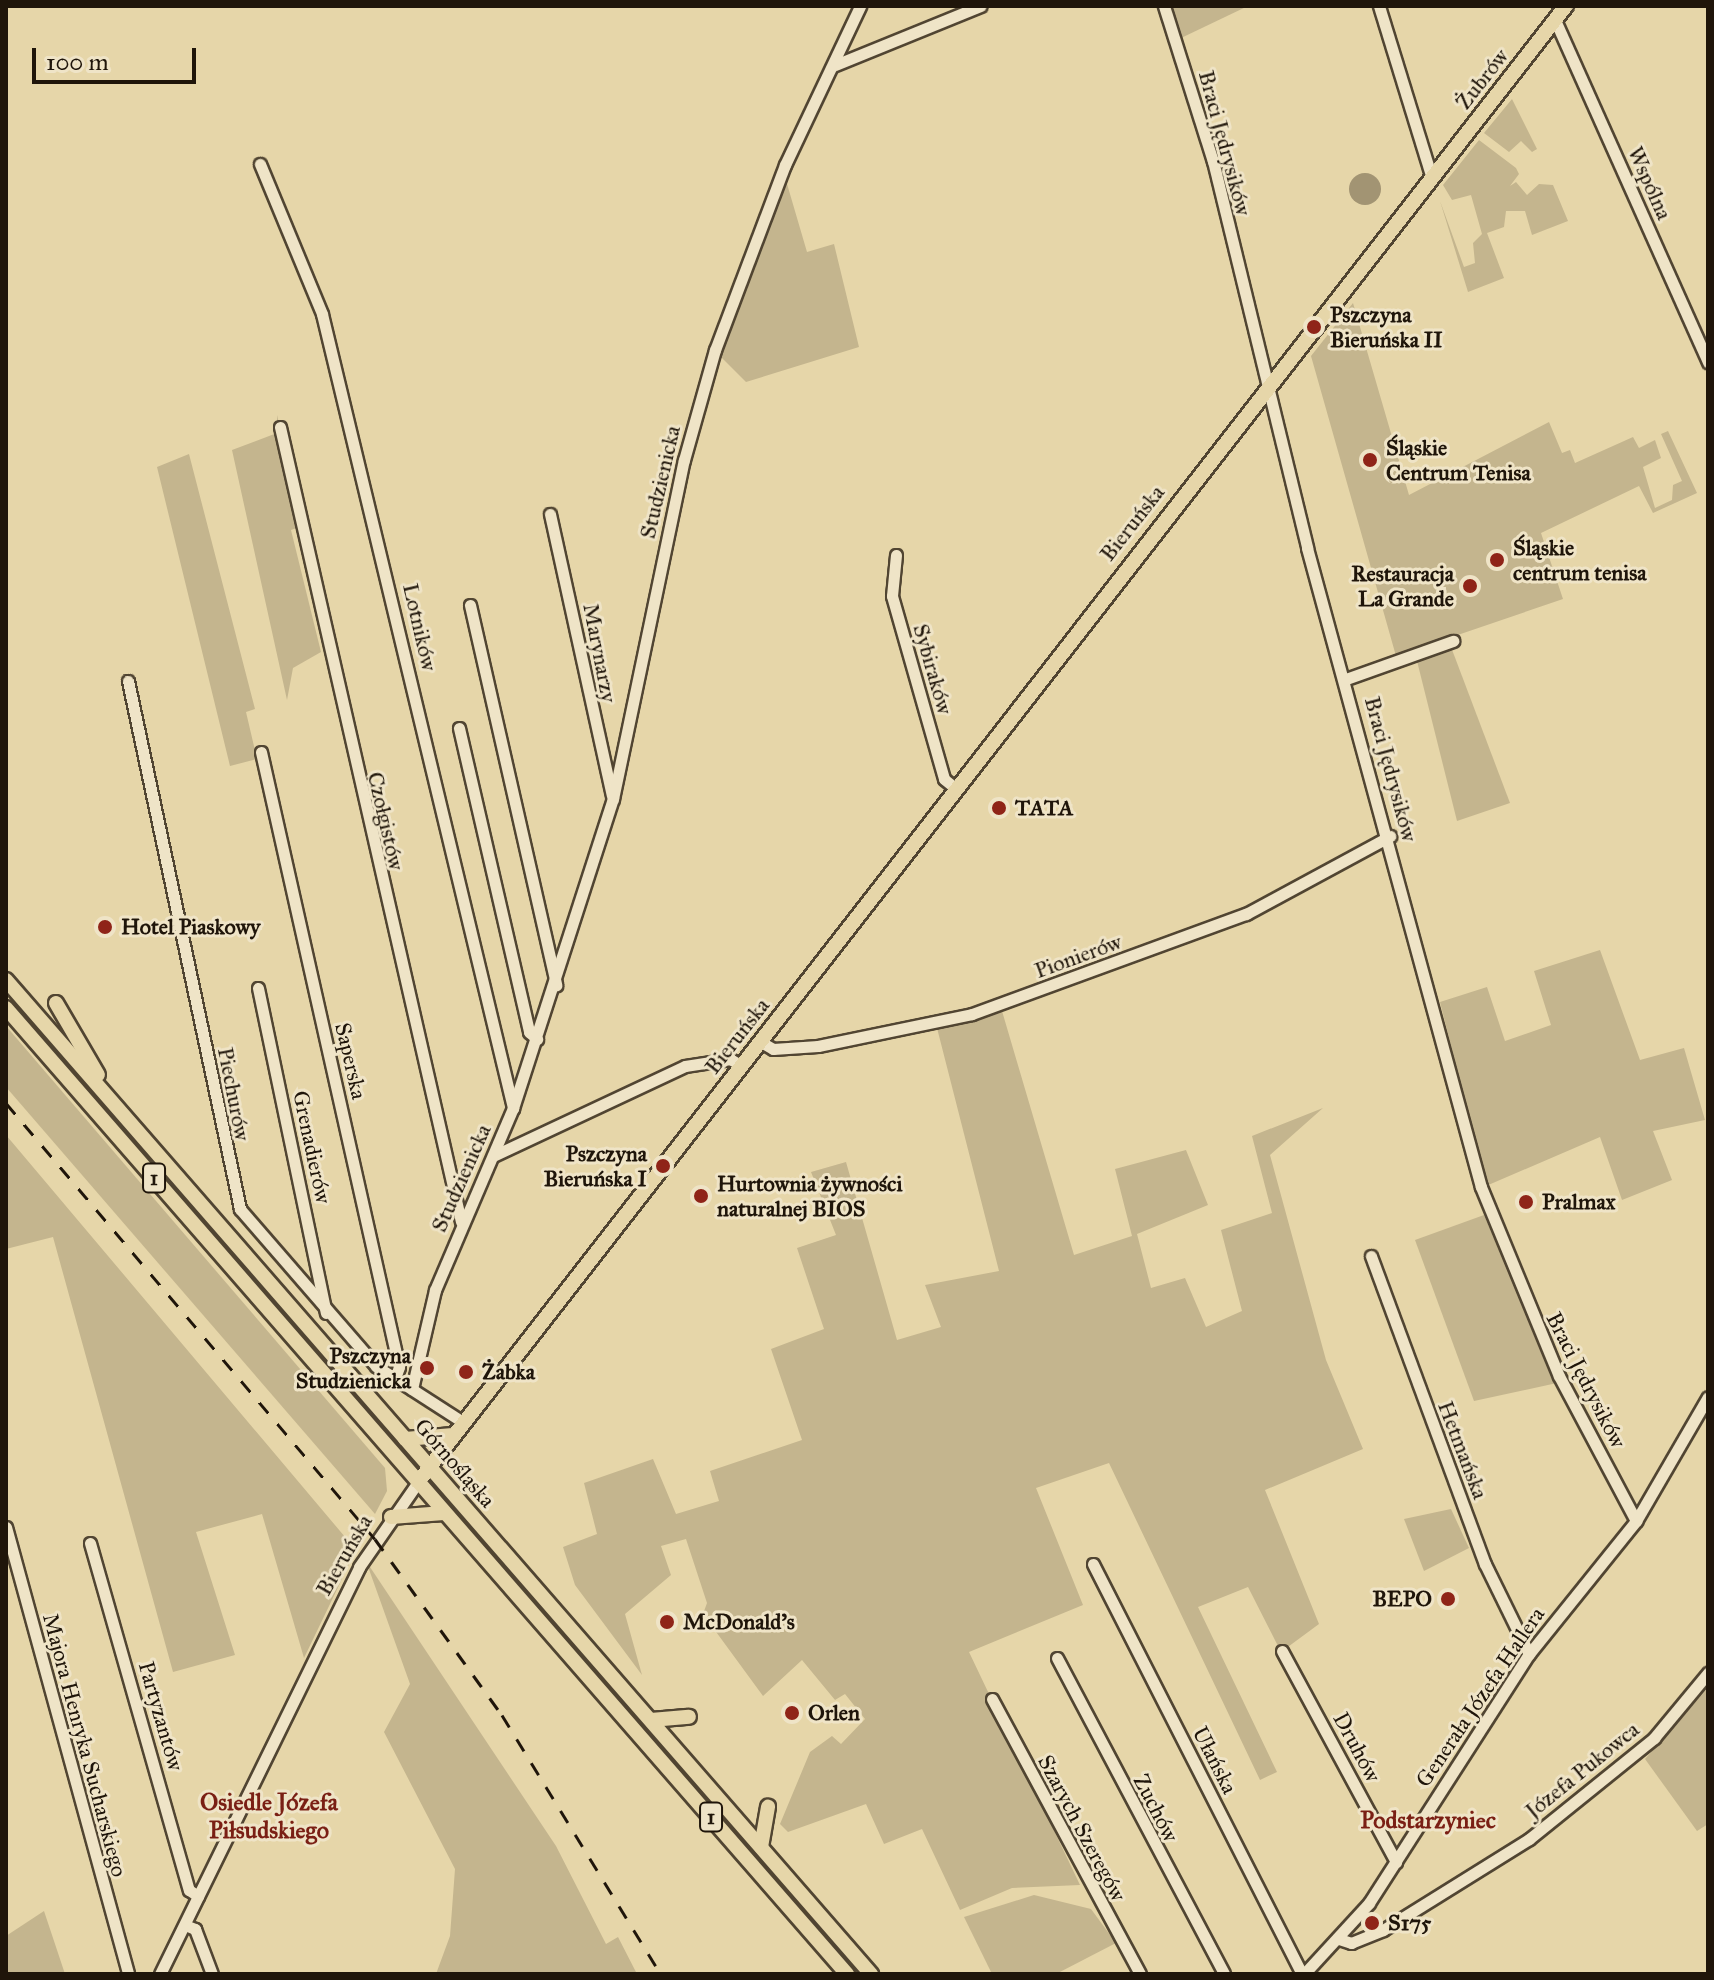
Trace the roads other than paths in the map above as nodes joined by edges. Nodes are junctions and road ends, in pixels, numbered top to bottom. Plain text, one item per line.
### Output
1 (860, 6) edge
2 (980, 6) edge
3 (1164, 6) edge
4 (1379, 6) edge
5 (1566, 6) edge
6 (1555, 20) junction
7 (835, 65) junction
8 (260, 164) dead end
9 (1432, 178) junction
10 (1708, 362) edge
11 (1266, 389) junction
12 (280, 427) dead end
13 (550, 514) dead end
14 (896, 555) dead end
15 (470, 605) dead end
16 (1453, 641) dead end
17 (1346, 679) junction
18 (128, 681) dead end
19 (459, 728) dead end
20 (261, 752) dead end
21 (955, 788) junction
22 (613, 799) junction
23 (1390, 836) junction
24 (6, 980) edge
25 (556, 985) junction
26 (258, 988) dead end
27 (56, 1003) dead end
28 (6, 1008) edge
29 (537, 1039) junction
30 (761, 1042) junction
31 (742, 1066) junction
32 (111, 1101) junction
33 (513, 1108) junction
34 (493, 1156) junction
35 (462, 1222) junction
36 (1371, 1256) dead end
37 (326, 1314) junction
38 (395, 1378) junction
39 (412, 1389) junction
40 (1708, 1397) edge
41 (463, 1422) junction
42 (453, 1435) junction
43 (405, 1439) junction
44 (429, 1467) junction
45 (418, 1482) junction
46 (444, 1513) junction
47 (391, 1517) junction
48 (1636, 1521) junction
49 (6, 1527) edge
50 (90, 1543) dead end
51 (1093, 1564) dead end
52 (1282, 1651) dead end
53 (1529, 1654) junction
54 (1057, 1658) dead end
55 (1708, 1673) edge
56 (992, 1699) dead end
57 (689, 1717) dead end
58 (651, 1720) junction
59 (768, 1807) dead end
60 (761, 1847) junction
61 (1396, 1862) junction
62 (198, 1896) junction
63 (185, 1925) junction
64 (1339, 1939) junction
65 (128, 1974) edge
66 (160, 1974) edge
67 (212, 1974) edge
68 (847, 1974) edge
69 (871, 1974) edge
70 (1140, 1974) edge
71 (1224, 1974) edge
72 (1303, 1974) edge

1 - 7 street, Studzienicka
2 - 7 street
3 - 11 street, Braci Jędrysików
4 - 9 street
5 - 6 main road, Żubrów
6 - 9 main road, Żubrów
6 - 10 street, Wspólna
7 - 22 street, Studzienicka
8 - 33 street, Lotników
9 - 11 main road, Bieruńska
11 - 17 street, Braci Jędrysików
11 - 21 main road, Bieruńska
12 - 35 street, Czołgistów
13 - 22 street, Marynarzy
14 - 21 street, Sybiraków
15 - 25 street
16 - 17 street
17 - 23 street, Braci Jędrysików
18 - 37 street, Piechurów
19 - 29 street
20 - 38 street, Saperska
21 - 30 main road, Bieruńska
22 - 25 street, Studzienicka
23 - 30 street, Pionierów
23 - 48 street, Braci Jędrysików
24 - 32 main road, Górnośląska / 1
25 - 29 street, Studzienicka
26 - 37 street, Grenadierów
27 - 32 main road
28 - 45 main road, Górnośląska / 1
29 - 33 street, Studzienicka
30 - 31 main road, Bieruńska
31 - 34 street
31 - 41 main road, Bieruńska
32 - 43 main road, Górnośląska / 1
33 - 34 street, Studzienicka
34 - 35 street, Studzienicka
35 - 39 street, Studzienicka
36 - 53 street, Hetmańska
37 - 38 street, Piechurów
38 - 39 street, Piechurów
39 - 41 street, Piechurów
40 - 48 street, Generała Józefa Hallera
41 - 42 main road, Bieruńska
42 - 43 main road
42 - 44 main road, Bieruńska
43 - 44 main road, Górnośląska / 1
44 - 45 main road, Bieruńska
44 - 58 main road, Górnośląska / 1
45 - 46 main road, Górnośląska / 1
45 - 47 street, Bieruńska
46 - 47 main road
46 - 68 main road, Górnośląska / 1
47 - 62 street, Bieruńska
48 - 53 street, Generała Józefa Hallera
49 - 65 street, Majora Henryka Sucharskiego
50 - 62 street, Partyzantów
51 - 72 street, Ułańska
52 - 61 street, Druhów
53 - 61 street, Generała Józefa Hallera
54 - 71 street, Zuchów
55 - 64 street, Józefa Pukowca
56 - 70 street, Szarych Szeregów
57 - 58 main road
58 - 60 main road, Górnośląska / 1
59 - 60 main road
60 - 69 main road, Górnośląska / 1
61 - 64 street, Generała Józefa Hallera
62 - 63 street, Bieruńska
63 - 66 street, Bieruńska
63 - 67 street
64 - 72 street, Generała Józefa Hallera

